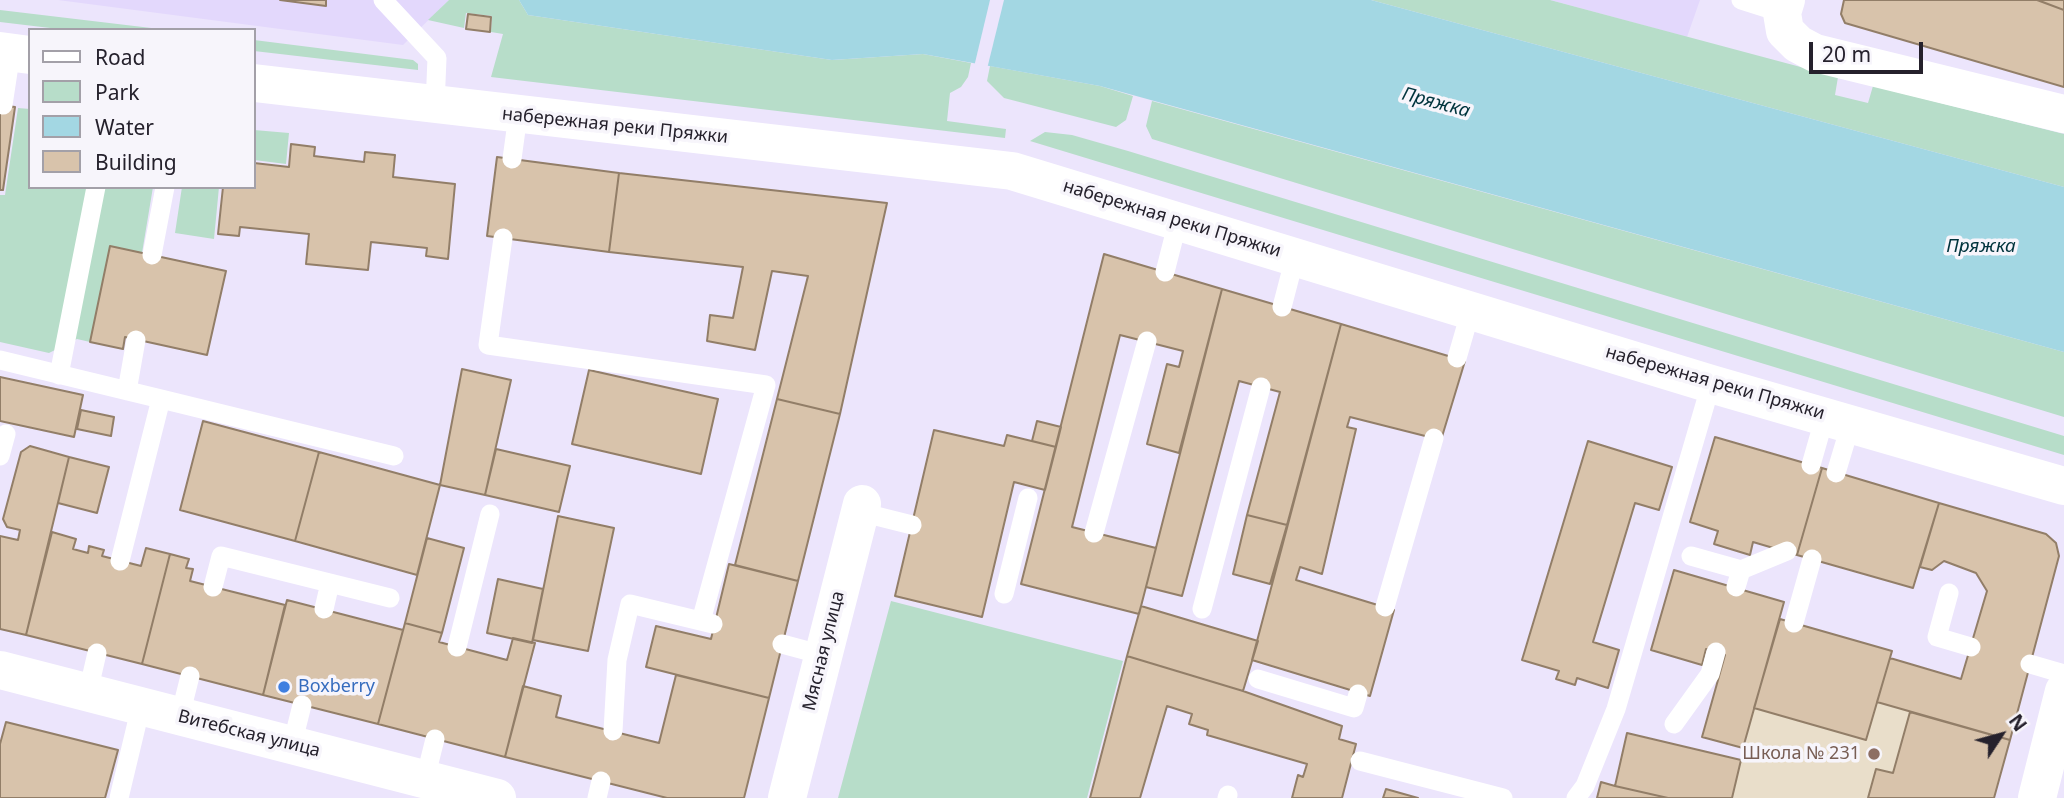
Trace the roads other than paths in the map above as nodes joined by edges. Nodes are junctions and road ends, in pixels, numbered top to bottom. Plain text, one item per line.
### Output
1 (383, 0) edge
2 (1741, 0) edge
3 (1784, 6) edge
4 (13, 53) edge
5 (256, 83) edge
6 (3, 105) dead end
7 (435, 106) junction
8 (2064, 114) edge
9 (518, 115) junction
10 (512, 159) dead end
11 (96, 189) edge
12 (165, 189) edge
13 (1178, 221) junction
14 (503, 238) dead end
15 (152, 255) dead end
16 (1295, 257) junction
17 (1164, 272) dead end
18 (1282, 307) dead end
19 (1471, 310) junction
20 (136, 340) dead end
21 (1147, 341) dead end
22 (1457, 358) dead end
23 (0, 360) edge
24 (59, 375) junction
25 (1711, 384) junction
26 (1261, 387) dead end
27 (127, 391) junction
28 (161, 399) junction
29 (1838, 419) junction
30 (6, 434) dead end
31 (1434, 438) dead end
32 (0, 456) edge
33 (394, 456) dead end
34 (1811, 465) dead end
35 (1836, 472) dead end
36 (2064, 486) edge
37 (1028, 498) dead end
38 (861, 508) joint
39 (490, 514) dead end
40 (912, 525) dead end
41 (1094, 533) dead end
42 (1787, 551) dead end
43 (1691, 556) dead end
44 (1812, 559) dead end
45 (120, 561) dead end
46 (330, 583) junction
47 (213, 587) dead end
48 (1949, 593) dead end
49 (1004, 594) dead end
50 (390, 598) dead end
51 (1385, 607) dead end
52 (1202, 609) dead end
53 (324, 610) dead end
54 (1794, 623) dead end
55 (782, 644) dead end
56 (457, 647) dead end
57 (1971, 647) dead end
58 (1716, 652) dead end
59 (97, 653) dead end
60 (823, 656) junction
61 (2030, 664) dead end
62 (0, 670) edge
63 (2064, 674) edge
64 (190, 676) dead end
65 (1258, 679) dead end
66 (2064, 691) edge
67 (88, 692) junction
68 (1359, 694) dead end
69 (302, 705) dead end
70 (141, 706) junction
71 (180, 716) junction
72 (1674, 724) dead end
73 (613, 731) dead end
74 (435, 739) dead end
75 (292, 745) junction
76 (1360, 761) dead end
77 (425, 779) junction
78 (480, 796) edge
79 (119, 798) edge
80 (787, 798) edge
81 (1503, 798) edge
82 (1576, 798) edge
83 (2036, 798) edge

1 - 7 lane
2 - 3 lane
3 - 8 main road
4 - 6 lane
5 - 7 main road, набережная реки Пряжки
7 - 9 main road, набережная реки Пряжки
9 - 10 lane
9 - 13 main road, набережная реки Пряжки
11 - 24 lane
12 - 15 lane
13 - 16 main road, набережная реки Пряжки
13 - 17 lane
14 - 73 lane
16 - 18 lane
16 - 19 main road, набережная реки Пряжки
19 - 22 lane
19 - 25 main road, набережная реки Пряжки
20 - 27 lane
21 - 41 lane
23 - 24 lane
24 - 27 lane
25 - 29 main road, набережная реки Пряжки
25 - 82 lane
26 - 52 lane
27 - 28 lane
28 - 33 lane
28 - 45 lane
29 - 34 lane
29 - 35 lane
29 - 36 main road, набережная реки Пряжки
30 - 32 lane
31 - 51 lane
37 - 49 lane
38 - 40 lane
38 - 60 main road, Мясная улица
39 - 56 lane
42 - 43 lane
44 - 54 lane
46 - 47 lane
46 - 50 lane
46 - 53 lane
48 - 57 lane
55 - 60 lane
58 - 72 lane
59 - 67 lane
60 - 80 main road, Мясная улица
61 - 63 lane
62 - 67 main road, Витебская улица
64 - 71 lane
65 - 68 lane
66 - 83 main road
67 - 70 main road, Витебская улица
69 - 75 lane
70 - 71 main road, Витебская улица
70 - 79 lane
71 - 75 main road, Витебская улица
74 - 77 lane
75 - 77 main road, Витебская улица
76 - 81 lane
77 - 78 main road, Витебская улица

